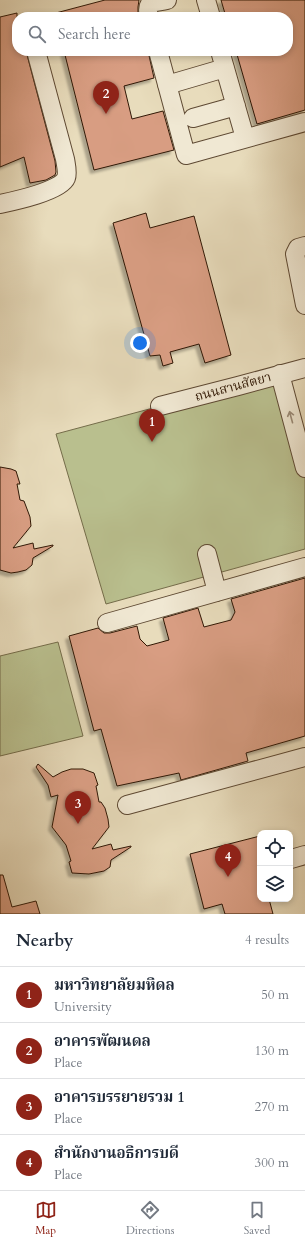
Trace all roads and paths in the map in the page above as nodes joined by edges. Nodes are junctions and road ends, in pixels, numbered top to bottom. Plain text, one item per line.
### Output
1 (167, 0) edge
2 (206, 0) edge
3 (148, 12) edge
4 (210, 12) edge
5 (37, 56) edge
6 (159, 56) edge
7 (222, 59) edge
8 (167, 85) junction
9 (236, 106) junction
10 (193, 118) dead end
11 (305, 122) edge
12 (244, 138) junction
13 (0, 204) edge
14 (305, 246) edge
15 (305, 305) edge
16 (305, 368) edge
17 (280, 374) junction
18 (160, 406) dead end
19 (305, 468) edge
20 (207, 554) dead end
21 (305, 567) edge
22 (217, 592) junction
23 (107, 623) dead end
24 (305, 757) edge
25 (127, 805) dead end

1 - 3 lane
2 - 4 lane
5 - 13 lane
6 - 8 lane
7 - 8 lane
7 - 9 lane
8 - 12 lane
9 - 10 lane
9 - 12 lane
11 - 12 lane
14 - 15 lane
16 - 17 lane, ถนนสานสัตยา
17 - 18 lane, ถนนสานสัตยา
19 -> 17 lane
20 - 22 lane
21 - 22 lane
22 - 23 lane
24 - 25 lane

